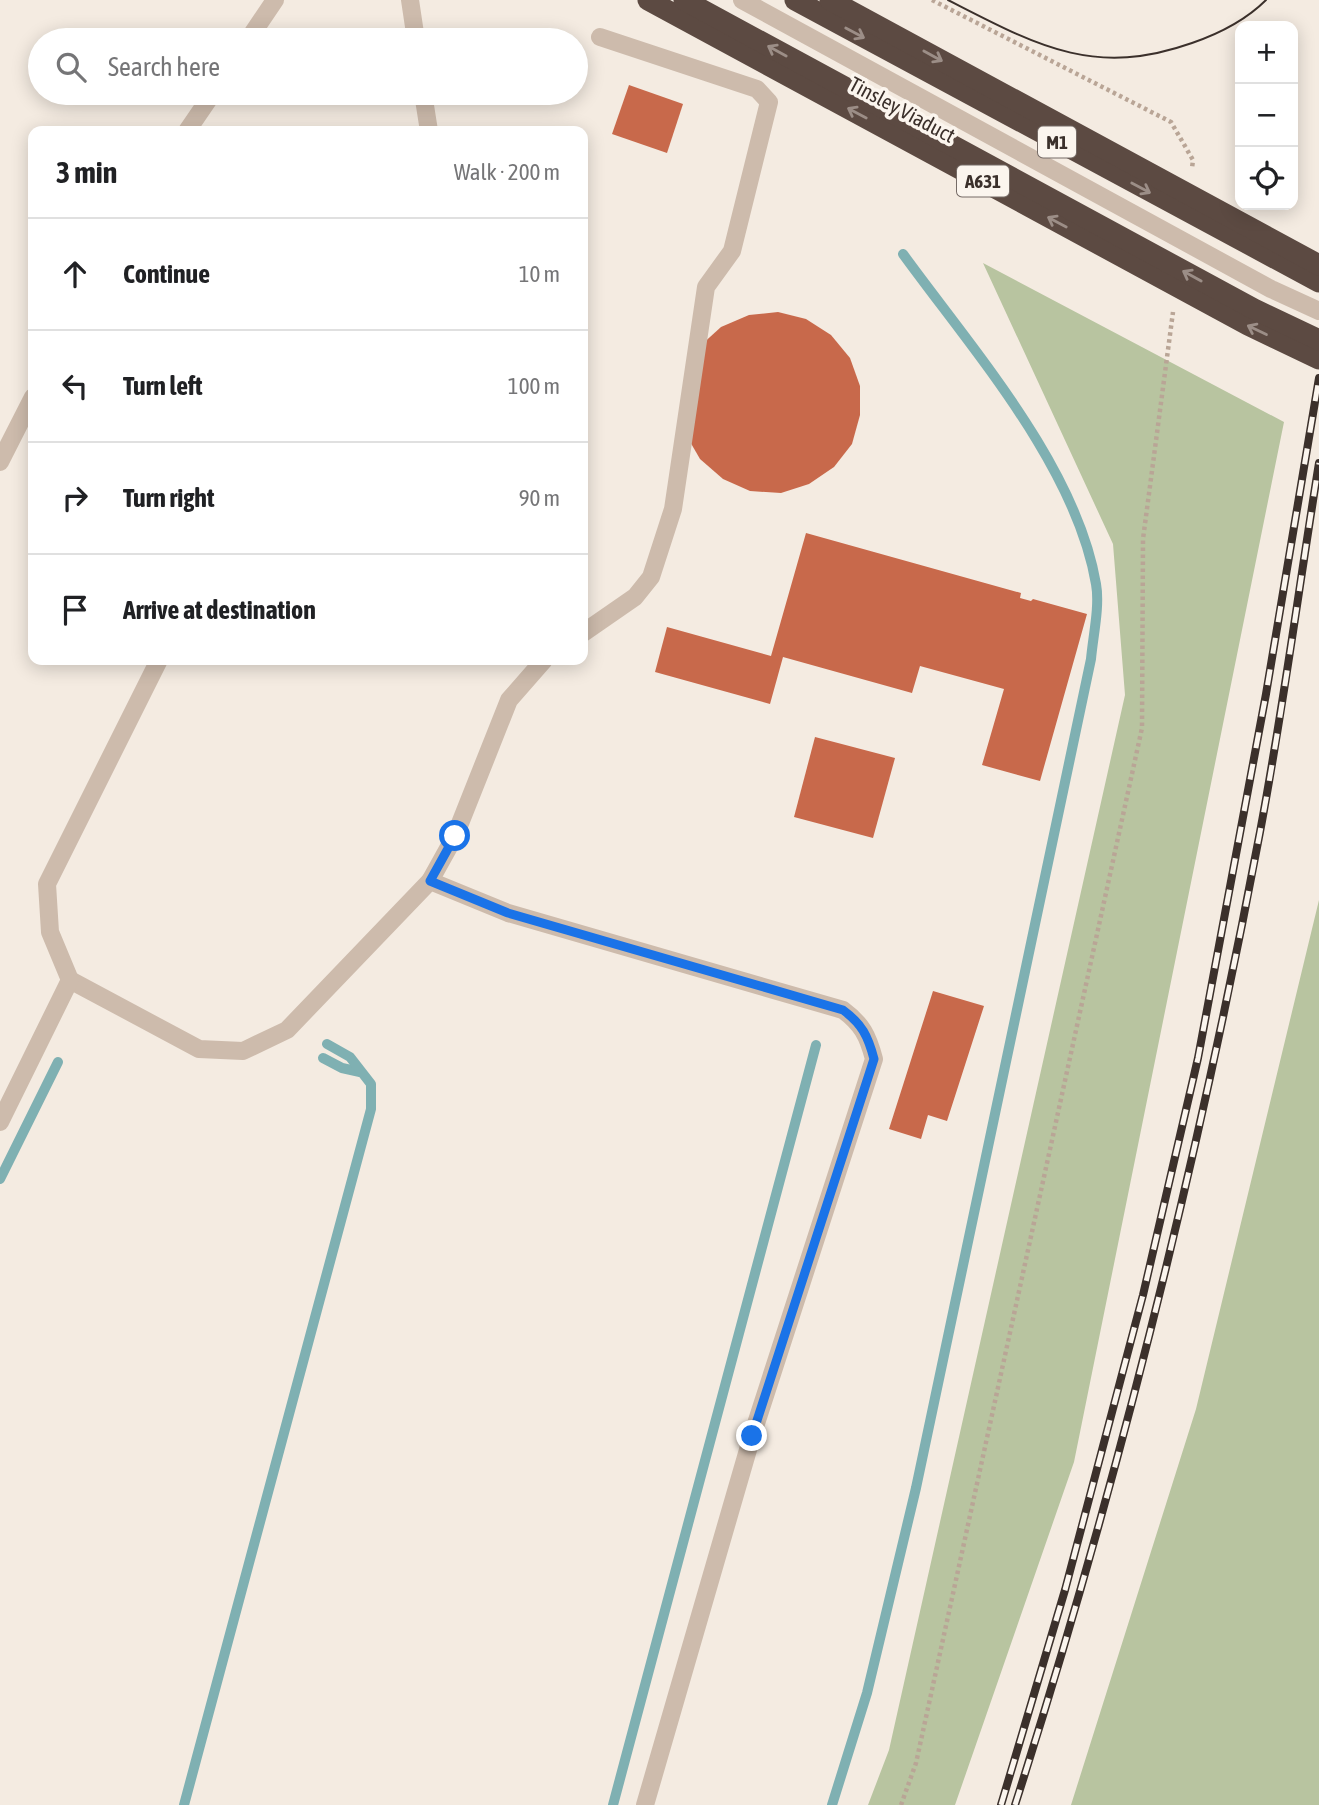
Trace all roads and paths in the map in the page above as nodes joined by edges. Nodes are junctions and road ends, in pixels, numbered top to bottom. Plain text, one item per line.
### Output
1 (275, 0) edge
2 (410, 0) edge
3 (648, 0) edge
4 (684, 0) edge
5 (742, 0) edge
6 (795, 0) edge
7 (830, 0) edge
8 (932, 0) edge
9 (256, 28) edge
10 (414, 28) edge
11 (600, 37) dead end
12 (205, 105) edge
13 (425, 105) edge
14 (190, 126) edge
15 (428, 126) edge
16 (1192, 174) dead end
17 (1319, 265) edge
18 (1319, 282) edge
19 (1174, 309) dead end
20 (1319, 312) edge
21 (1319, 340) edge
22 (1319, 359) edge
23 (28, 407) edge
24 (0, 462) edge
25 (588, 630) edge
26 (156, 665) edge
27 (540, 665) edge
28 (430, 881) junction
29 (70, 980) junction
30 (0, 1122) edge
31 (645, 1805) edge
32 (901, 1805) edge

1 - 9 lane
2 - 10 lane
22 -> 3 highway, Tinsley Viaduct / A631, bridge
21 -> 4 highway, Tinsley Viaduct / M1, bridge
5 - 20 lane, bridge
6 -> 18 highway, M1, bridge
7 -> 17 highway, bridge
8 - 16 path
11 - 25 lane
12 - 14 lane
13 - 15 lane
19 - 32 path
23 - 24 lane
26 - 29 lane
27 - 28 lane
28 - 29 lane
28 - 31 lane
29 - 30 lane

